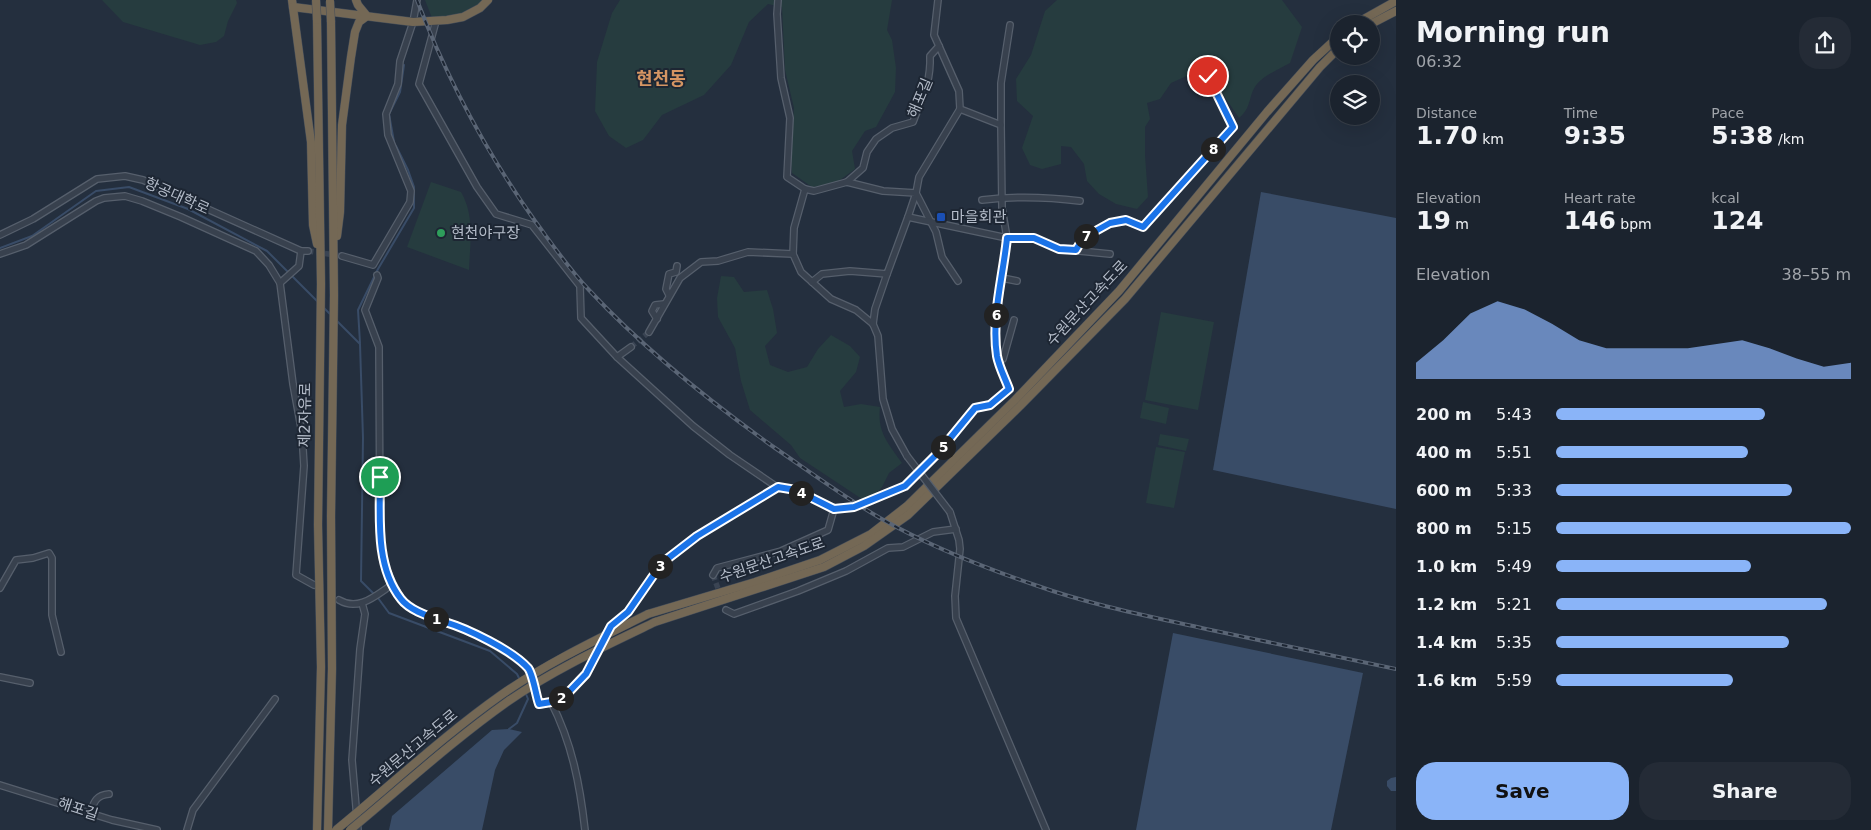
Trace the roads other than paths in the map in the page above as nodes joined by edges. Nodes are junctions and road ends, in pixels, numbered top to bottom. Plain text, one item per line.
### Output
1 (316, 0) edge
2 (330, 0) edge
3 (356, 0) edge
4 (417, 0) edge
5 (488, 0) edge
6 (778, 0) edge
7 (938, 0) edge
8 (1396, 2) edge
9 (293, 3) edge
10 (1396, 11) edge
11 (1372, 15) edge
12 (367, 16) junction
13 (1380, 19) edge
14 (436, 21) junction
15 (412, 22) junction
16 (1010, 26) dead end
17 (1330, 44) edge
18 (938, 46) junction
19 (1330, 57) edge
20 (1208, 76) dead end
21 (960, 109) junction
22 (1001, 125) junction
23 (847, 182) junction
24 (805, 189) junction
25 (916, 193) junction
26 (1002, 197) junction
27 (982, 200) dead end
28 (1080, 202) dead end
29 (908, 218) junction
30 (930, 222) junction
31 (0, 235) edge
32 (1007, 238) junction
33 (1076, 250) junction
34 (0, 254) edge
35 (793, 254) junction
36 (1110, 254) dead end
37 (342, 256) tunnel mouth
38 (321, 263) junction
39 (333, 265) junction
40 (677, 266) dead end
41 (887, 274) junction
42 (377, 275) dead end
43 (1002, 278) junction
44 (1017, 280) dead end
45 (958, 281) dead end
46 (812, 282) junction
47 (280, 283) junction
48 (670, 294) junction
49 (1014, 320) dead end
50 (873, 324) junction
51 (649, 332) tunnel mouth
52 (632, 346) tunnel mouth
53 (617, 357) junction
54 (998, 358) junction
55 (778, 487) junction
56 (834, 509) junction
57 (956, 529) junction
58 (713, 575) dead end
59 (393, 584) junction
60 (314, 585) dead end
61 (0, 588) edge
62 (339, 600) dead end
63 (362, 603) junction
64 (726, 610) dead end
65 (61, 652) dead end
66 (0, 677) edge
67 (30, 683) dead end
68 (275, 699) dead end
69 (551, 702) junction
70 (0, 784) edge
71 (109, 794) dead end
72 (90, 812) junction
73 (317, 826) edge
74 (328, 827) edge
75 (156, 830) edge
76 (187, 830) edge
77 (336, 830) edge
78 (350, 830) edge
79 (358, 830) edge
80 (585, 830) edge
81 (1046, 830) edge

1 - 38 highway, 제2자유로, bridge
2 - 39 highway, 제2자유로, bridge
3 - 12 highway
4 - 15 street
5 - 14 highway
6 - 24 street
7 - 18 street, 해포길
8 - 11 highway
9 - 12 highway
9 - 38 highway
10 - 13 highway
12 - 15 highway
12 - 39 highway
14 - 15 highway
14 - 53 street
15 - 37 street
16 - 22 street
17 - 77 highway, 수원문산고속도로, bridge
18 - 21 street, 해포길
18 - 23 street, 해포길
19 - 78 highway, 수원문산고속도로, bridge
20 - 33 street
21 - 22 street
21 - 25 street
22 - 26 street
23 - 24 street
23 - 25 street
24 - 35 street
25 - 29 street
25 - 30 street
26 - 27 street
26 - 28 street
26 - 32 street
29 - 30 street
29 - 41 street
30 - 32 street
30 - 45 street
31 - 47 street, 항공대학로
32 - 33 street
32 - 43 street
33 - 36 street
34 - 47 street, 항공대학로
35 - 46 street
35 - 48 street
38 - 73 highway, 제2자유로
39 - 74 highway, 제2자유로
40 - 48 street
41 - 46 street
41 - 50 street
42 - 59 street
43 - 44 street
43 - 54 street
46 - 50 street
47 - 60 street
48 - 51 street
49 - 54 street
50 - 57 street, bridge
52 - 53 street
53 - 55 street
54 - 56 street
55 - 56 street
55 - 69 street
56 - 58 street
57 - 64 street
57 - 81 street
59 - 63 street
59 - 69 street
61 - 65 street
62 - 63 street
63 - 79 street
66 - 67 street
68 - 76 street
69 - 80 street
70 - 72 street, 해포길
71 - 72 street
72 - 75 street, 해포길

